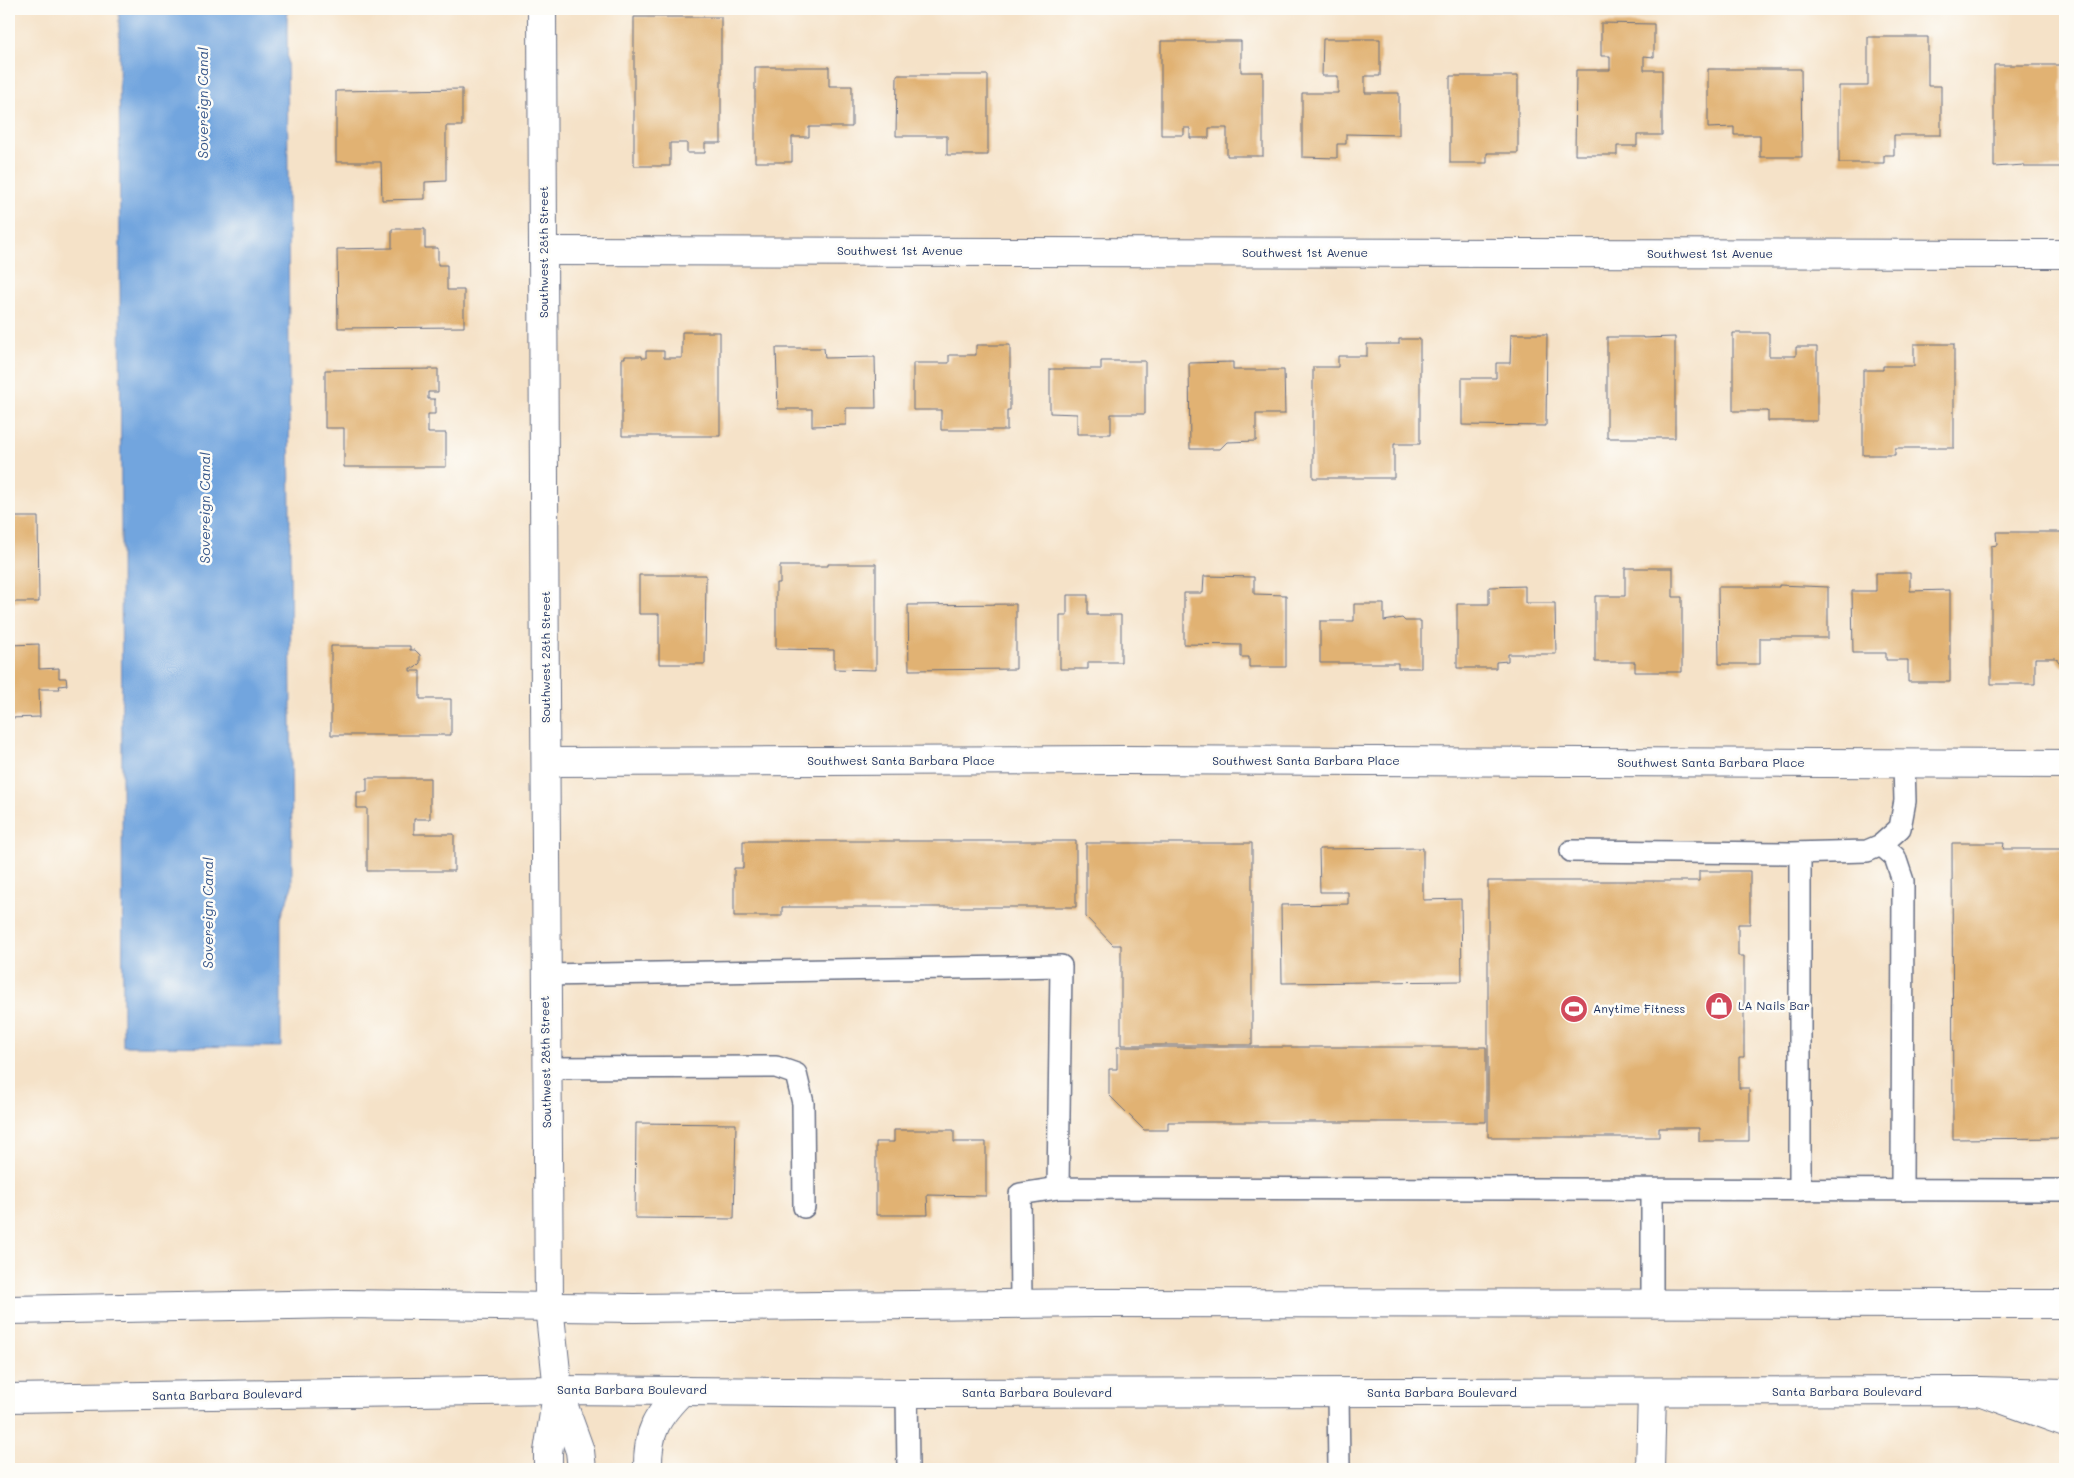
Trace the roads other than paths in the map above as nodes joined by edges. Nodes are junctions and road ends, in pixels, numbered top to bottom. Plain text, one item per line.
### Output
1 (542, 9) edge
2 (544, 250) junction
3 (2065, 254) edge
4 (546, 762) junction
5 (1904, 764) junction
6 (2065, 764) edge
7 (1881, 845) junction
8 (1572, 851) dead end
9 (1800, 852) junction
10 (545, 975) junction
11 (546, 1068) junction
12 (1058, 1188) junction
13 (1652, 1190) junction
14 (1800, 1190) junction
15 (1902, 1190) junction
16 (2065, 1190) edge
17 (804, 1207) dead end
18 (2065, 1304) edge
19 (1022, 1305) junction
20 (1652, 1305) junction
21 (549, 1306) junction
22 (9, 1310) edge
23 (558, 1390) junction
24 (683, 1390) junction
25 (1979, 1391) junction
26 (907, 1393) junction
27 (1338, 1393) junction
28 (1652, 1393) junction
29 (2065, 1393) edge
30 (9, 1398) edge
31 (2065, 1422) edge
32 (548, 1469) edge
33 (582, 1469) edge
34 (648, 1469) edge
35 (908, 1469) edge
36 (1339, 1469) edge
37 (1650, 1469) edge

1 - 2 main road, Southwest 28th Street
2 - 3 main road, Southwest 1st Avenue
2 - 4 main road, Southwest 28th Street
4 - 5 main road, Southwest Santa Barbara Place
4 - 10 main road, Southwest 28th Street
5 - 6 main road, Southwest Santa Barbara Place
5 - 7 lane
7 - 9 lane
7 - 15 lane
8 - 9 lane
9 - 14 lane
10 - 11 main road, Southwest 28th Street
10 - 12 lane
11 - 17 lane
11 - 21 main road, Southwest 28th Street
12 - 13 lane
12 - 19 lane
13 - 14 lane
13 - 20 lane
14 - 15 lane
15 - 16 lane
18 - 20 main road
19 - 20 main road
19 - 21 main road
21 - 22 main road
21 - 23 main road, Southwest 28th Street
23 - 24 main road, Santa Barbara Boulevard
23 - 30 main road, Santa Barbara Boulevard
23 - 32 main road
23 - 33 main road
24 - 26 main road, Santa Barbara Boulevard
24 - 34 main road
25 - 28 main road, Santa Barbara Boulevard
25 - 29 main road, Santa Barbara Boulevard
25 - 31 main road
26 - 27 main road, Santa Barbara Boulevard
26 - 35 lane
27 - 28 main road, Santa Barbara Boulevard
27 - 36 lane
28 - 37 main road

